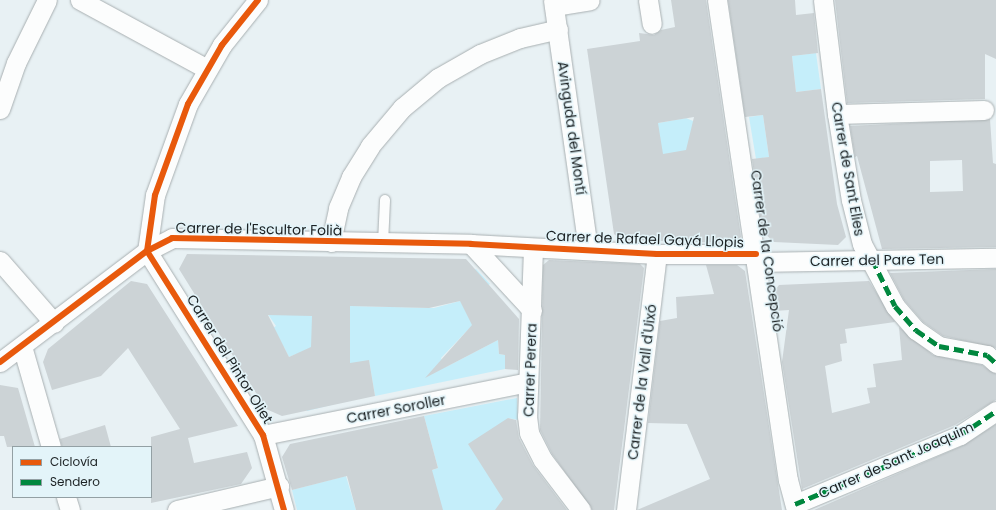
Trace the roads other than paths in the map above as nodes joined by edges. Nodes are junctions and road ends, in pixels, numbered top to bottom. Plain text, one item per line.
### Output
1 (47, 0) edge
2 (80, 0) edge
3 (258, 0) edge
4 (590, 0) edge
5 (648, 0) edge
6 (717, 0) edge
7 (823, 0) edge
8 (554, 3) edge
9 (652, 24) dead end
10 (558, 29) junction
11 (207, 69) junction
12 (0, 109) edge
13 (984, 110) dead end
14 (837, 114) junction
15 (385, 200) dead end
16 (331, 242) junction
17 (383, 243) junction
18 (471, 244) junction
19 (533, 248) junction
20 (588, 250) junction
21 (147, 251) junction
22 (657, 254) junction
23 (756, 258) junction
24 (996, 258) edge
25 (872, 259) junction
26 (0, 261) edge
27 (532, 310) junction
28 (54, 323) junction
29 (22, 346) junction
30 (0, 362) edge
31 (996, 363) edge
32 (528, 382) junction
33 (996, 411) edge
34 (263, 435) junction
35 (52, 446) edge
36 (279, 486) junction
37 (66, 498) edge
38 (795, 507) edge
39 (70, 510) edge
40 (177, 510) edge
41 (284, 510) edge
42 (581, 510) edge
43 (626, 510) edge

1 - 12 street
2 - 11 street
3 - 11 street
4 - 8 street
5 - 9 street
6 - 23 street, Carrer de la Concepció
7 - 14 street, Carrer de Sant Elies
8 - 10 street, Avinguda del Montí
10 - 16 street
10 - 20 street, Avinguda del Montí
11 - 21 street
13 - 14 street
14 - 25 street, Carrer de Sant Elies
15 - 17 lane
16 - 17 street, Carrer de l'Escultor Folià
16 - 21 street, Carrer de l'Escultor Folià
17 - 18 street, Carrer de l'Escultor Folià
18 - 19 street, Carrer de l'Escultor Folià
18 - 27 street, Carrer Perera
19 - 20 street, Carrer de Rafael Gayá Llopis
19 - 27 street, Carrer Perera
20 - 22 street, Carrer de Rafael Gayá Llopis
21 - 28 street, Carrer de l'Escultor Folià
21 - 34 street, Carrer del Pintor Oliet
22 - 23 street, Carrer de Rafael Gayá Llopis
22 - 43 street, Carrer de la Vall d'Uixó
23 - 25 street, Carrer del Pare Ten
23 - 38 street, Carrer de la Concepció
24 - 25 street, Carrer del Pare Ten
25 - 31 street, Carrer de Sant Elies
26 - 28 street
27 - 32 street, Carrer Perera
28 - 29 street, Carrer de l'Escultor Folià
29 - 30 street, Carrer de l'Escultor Folià
29 - 35 street
32 - 34 street, Carrer Soroller
32 - 42 street, Carrer Perera
33 - 38 street, Carrer de Sant Joaquim
34 - 36 street, Carrer del Pintor Oliet
36 - 40 street
36 - 41 street, Carrer del Pintor Oliet
37 - 39 street

